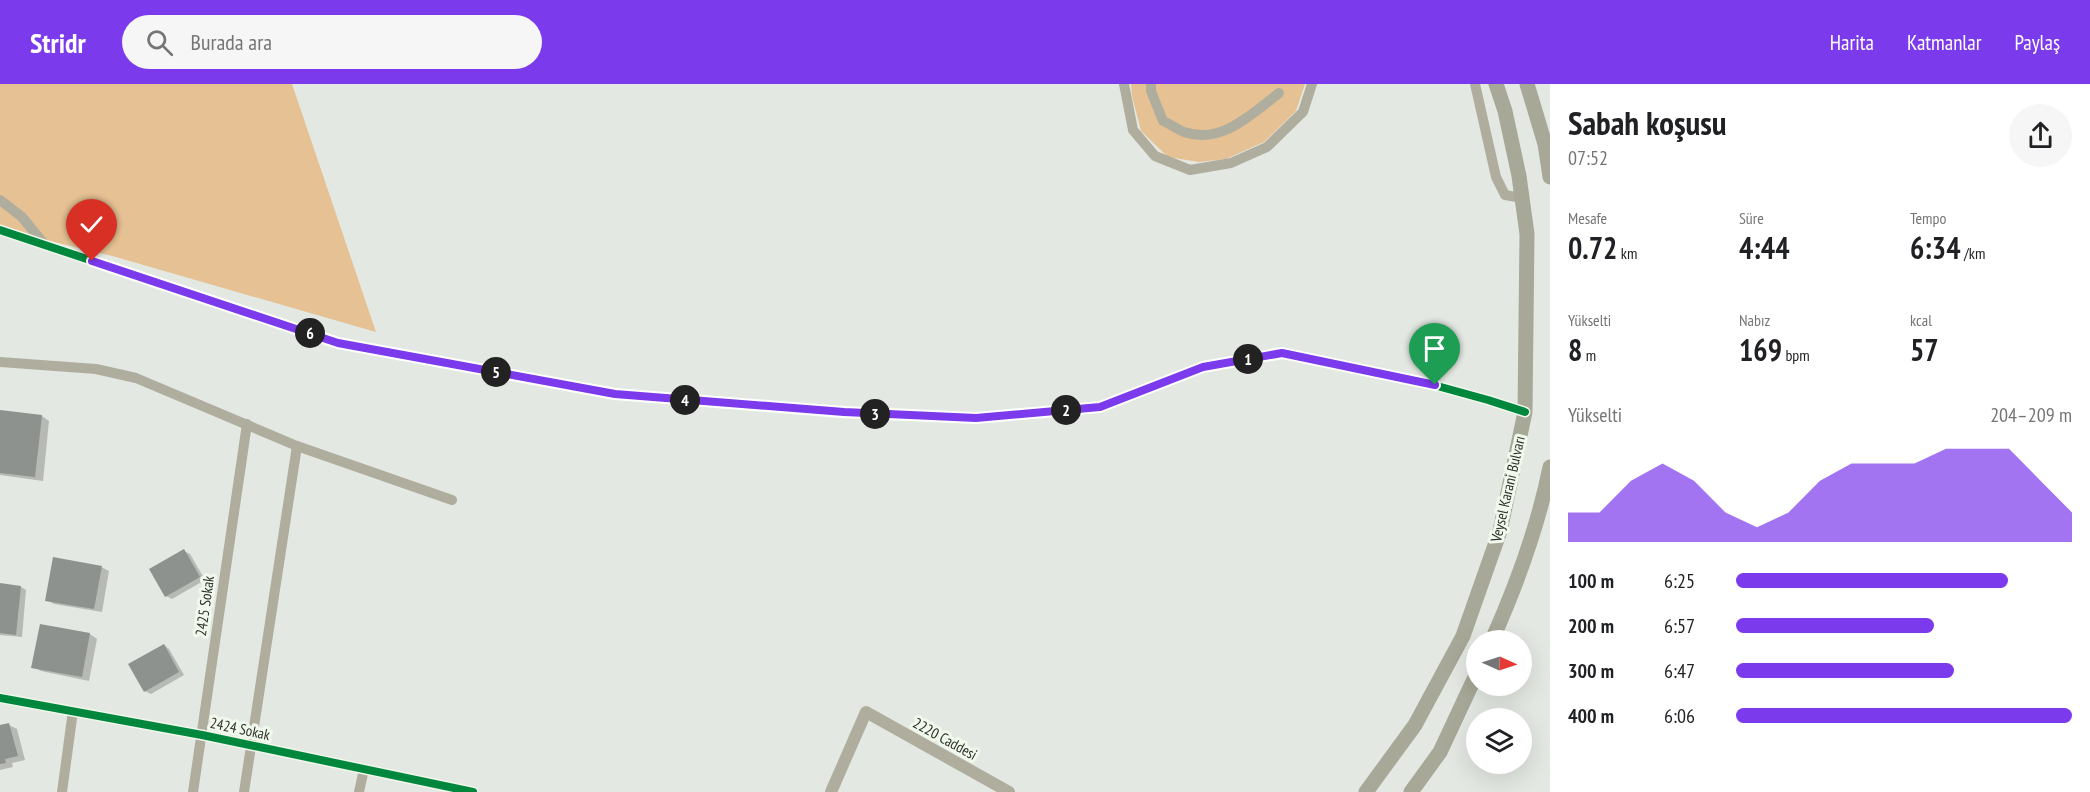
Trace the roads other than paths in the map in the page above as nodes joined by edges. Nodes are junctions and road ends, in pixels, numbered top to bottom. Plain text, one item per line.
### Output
1 (1124, 84) edge
2 (1151, 84) edge
3 (1312, 84) edge
4 (1475, 84) edge
5 (1496, 84) edge
6 (1527, 84) edge
7 (1279, 93) dead end
8 (1550, 177) edge
9 (1522, 198) junction
10 (0, 200) edge
11 (0, 230) edge
12 (44, 244) junction
13 (0, 362) edge
14 (1525, 412) junction
15 (247, 424) junction
16 (297, 446) junction
17 (1550, 467) edge
18 (452, 500) dead end
19 (1497, 630) edge
20 (1466, 696) edge
21 (0, 698) edge
22 (73, 711) junction
23 (202, 735) junction
24 (251, 745) junction
25 (364, 769) junction
26 (62, 792) edge
27 (193, 792) edge
28 (244, 792) edge
29 (359, 792) edge
30 (473, 792) edge
31 (831, 792) edge
32 (1009, 792) edge
33 (1366, 792) edge
34 (1411, 792) edge

1 - 3 street
2 - 7 street
4 - 9 street
5 - 9 main road, Veysel Karani Bulvarı
6 - 8 main road
9 - 14 main road, Veysel Karani Bulvarı
10 - 12 street
11 - 12 street
12 - 14 street
13 - 15 street
14 - 33 main road, Veysel Karani Bulvarı
15 - 16 street
15 - 23 street, 2425 Sokak
16 - 18 street
16 - 24 street
17 - 19 main road
20 - 34 main road
21 - 22 street, 2424 Sokak
22 - 23 street, 2424 Sokak
22 - 26 street
23 - 24 street, 2424 Sokak
23 - 27 street, 2425 Sokak
24 - 25 street, 2424 Sokak
24 - 28 street
25 - 29 street
25 - 30 street, 2424 Sokak
31 - 32 street, 2220 Caddesi

